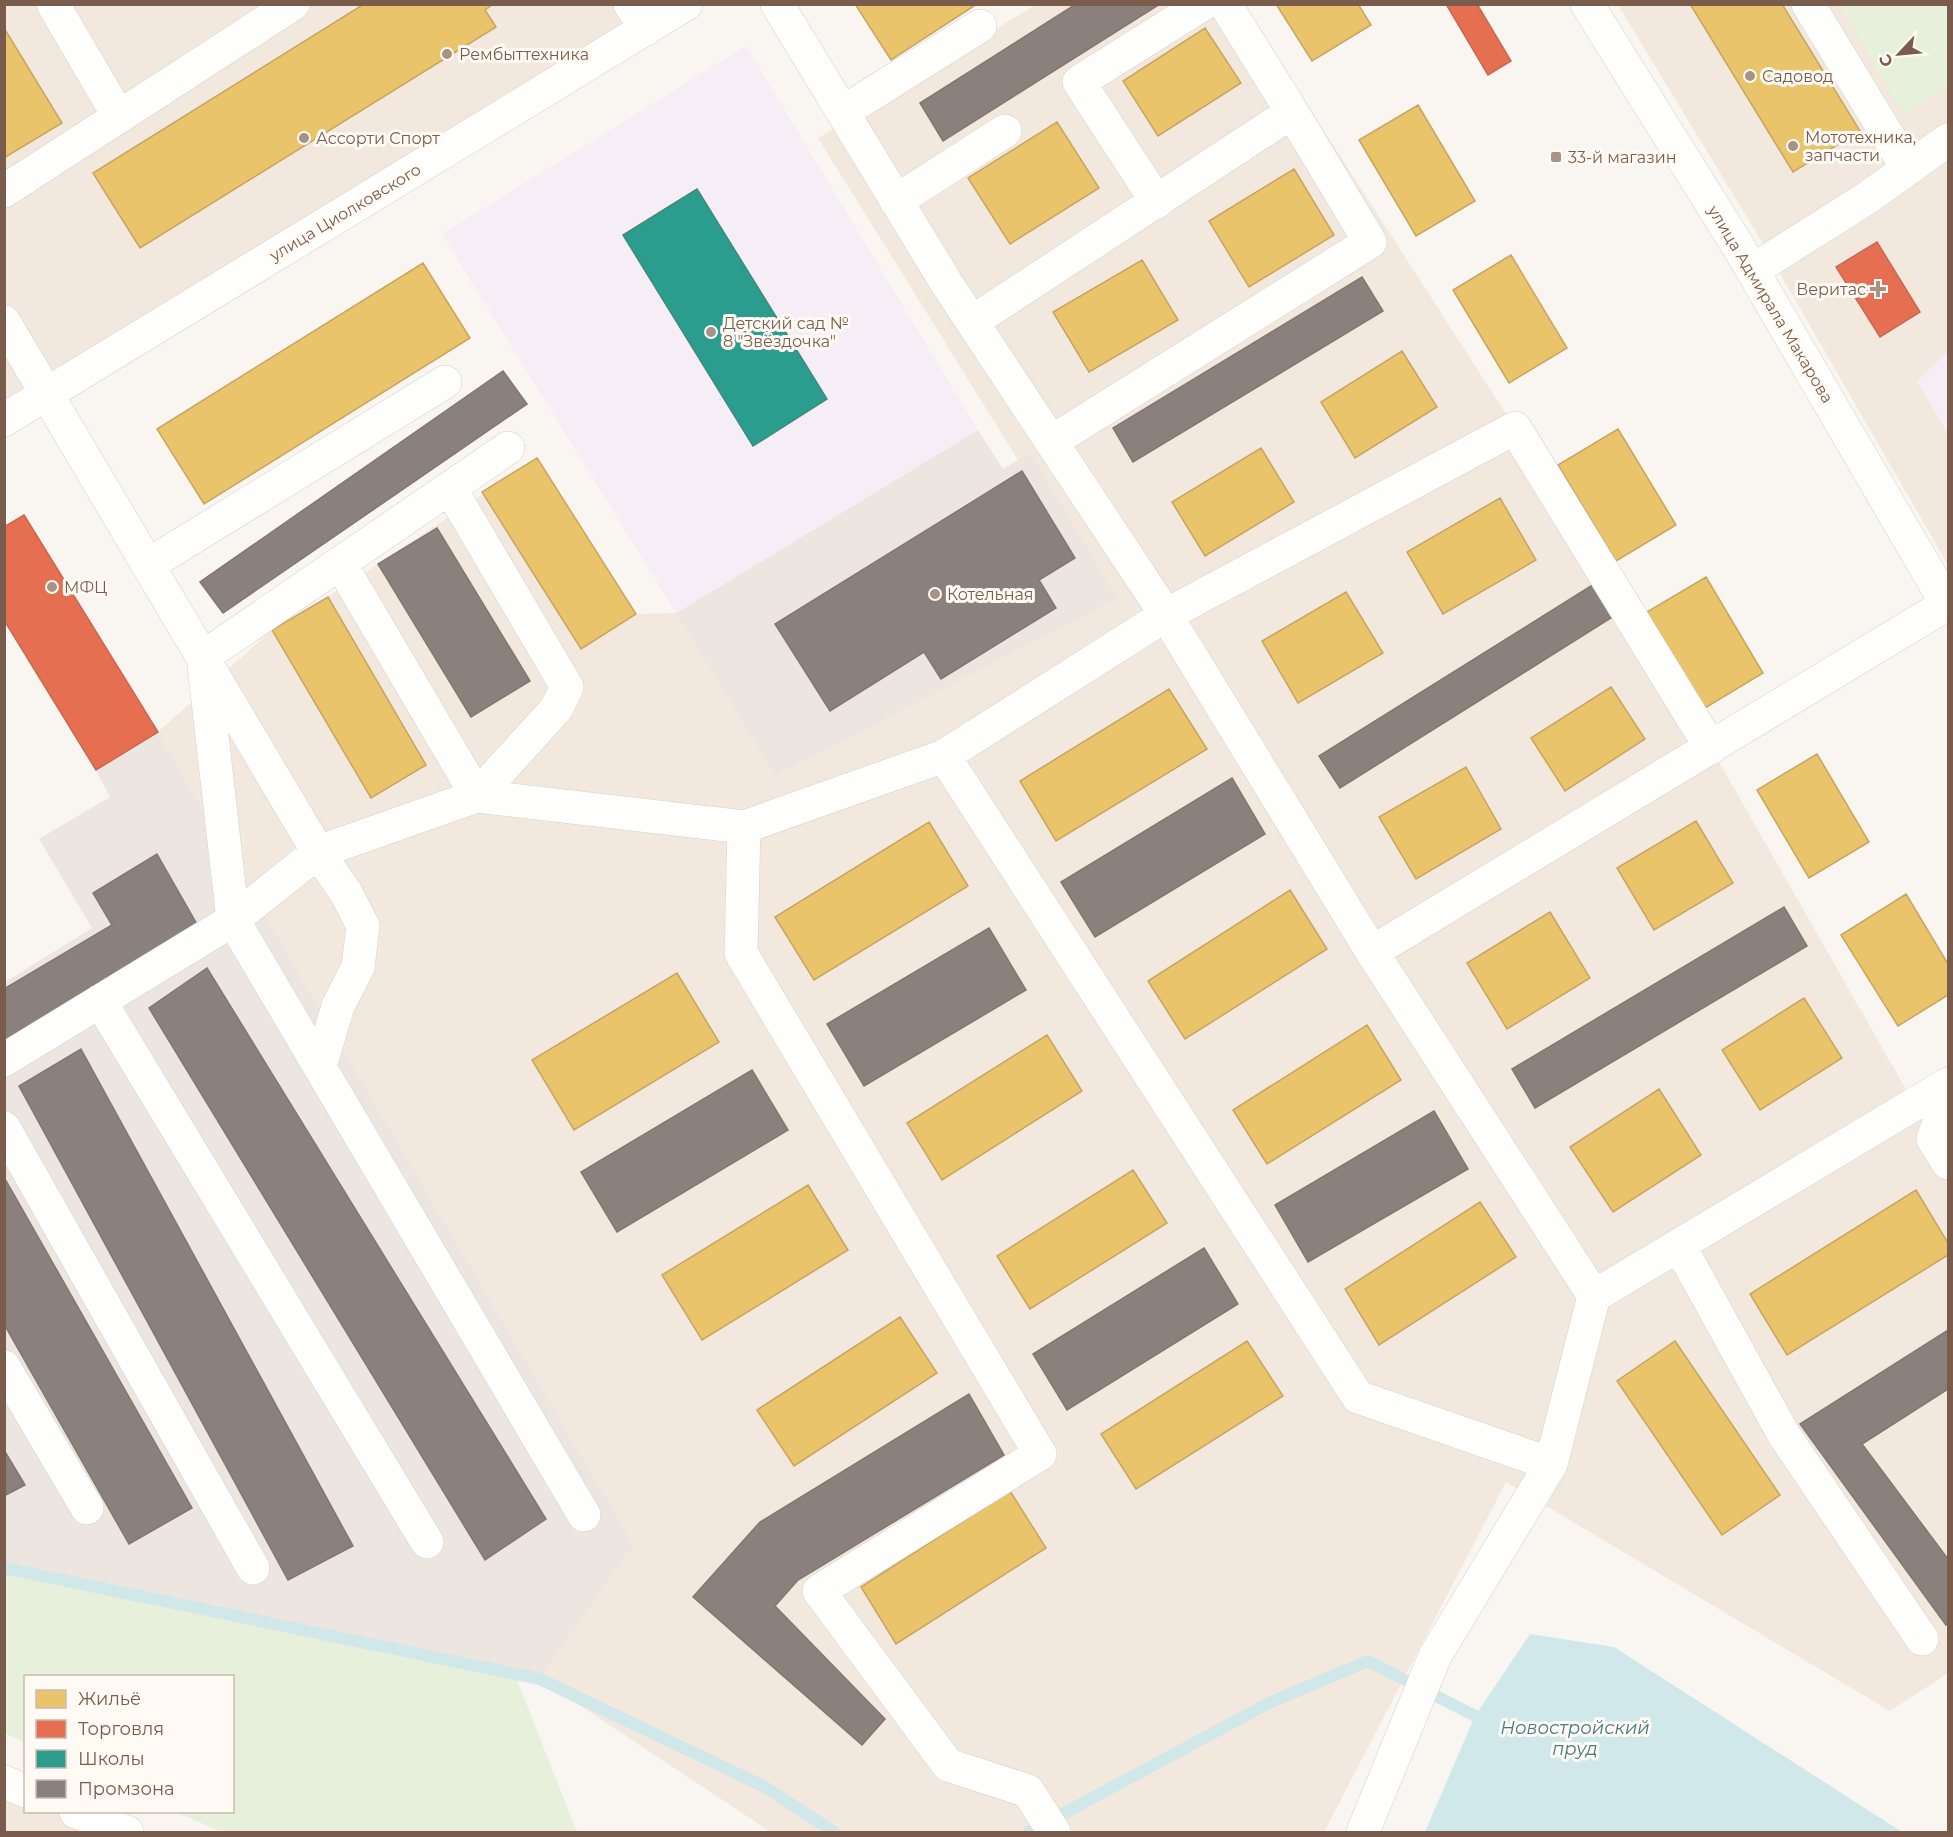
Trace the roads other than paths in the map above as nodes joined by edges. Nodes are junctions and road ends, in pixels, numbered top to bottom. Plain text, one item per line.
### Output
1 (53, 4) edge
2 (293, 4) edge
3 (686, 4) edge
4 (777, 4) edge
5 (1203, 4) edge
6 (1226, 4) edge
7 (1587, 4) edge
8 (1808, 4) edge
9 (638, 17) edge
10 (980, 26) dead end
11 (843, 112) junction
12 (1292, 112) junction
13 (119, 117) junction
14 (1005, 131) dead end
15 (1948, 140) edge
16 (1908, 169) junction
17 (4, 192) edge
18 (896, 201) junction
19 (1157, 202) junction
20 (1753, 270) junction
21 (4, 322) edge
22 (972, 322) junction
23 (446, 382) dead end
24 (48, 393) junction
25 (4, 420) edge
26 (1051, 442) junction
27 (508, 448) dead end
28 (450, 488) junction
29 (340, 563) junction
30 (148, 565) junction
31 (1948, 605) edge
32 (1166, 615) junction
33 (203, 657) junction
34 (1711, 748) junction
35 (944, 756) junction
36 (477, 796) junction
37 (744, 827) junction
38 (318, 852) junction
39 (233, 920) junction
40 (1372, 952) junction
41 (100, 1001) junction
42 (4, 1060) edge
43 (320, 1067) junction
44 (1948, 1084) edge
45 (1948, 1097) edge
46 (4, 1128) edge
47 (1948, 1163) edge
48 (1679, 1245) junction
49 (1594, 1296) junction
50 (4, 1367) edge
51 (1551, 1464) junction
52 (87, 1508) dead end
53 (584, 1515) dead end
54 (428, 1542) dead end
55 (253, 1568) dead end
56 (1922, 1639) dead end
57 (4, 1782) edge
58 (24, 1790) edge
59 (78, 1813) edge
60 (127, 1833) edge
61 (1054, 1833) edge
62 (1363, 1833) edge

1 - 13 street
2 - 13 street
3 - 9 street, улица Циолковского
4 - 11 street
5 - 19 street
6 - 12 street
7 - 20 street, улица Адмирала Макарова
8 - 16 street
9 - 24 street, улица Циолковского
10 - 11 street
11 - 18 street
12 - 19 street
12 - 26 street
13 - 17 street
14 - 18 street
15 - 16 street
16 - 20 street
18 - 22 street
19 - 22 street
20 - 31 street, улица Адмирала Макарова
21 - 24 street
22 - 26 street
23 - 30 street
24 - 25 street, улица Циолковского
24 - 30 street
26 - 32 street
27 - 28 street
28 - 29 street
28 - 36 street
29 - 33 street
29 - 36 street
30 - 33 street
31 - 34 street
32 - 34 street
32 - 35 street
32 - 40 street
33 - 38 street
33 - 39 street
34 - 40 street
35 - 37 street
35 - 51 street
36 - 37 street
36 - 38 street
37 - 61 street
38 - 39 street
38 - 43 street
39 - 41 street
39 - 43 street
40 - 49 street
41 - 42 street
41 - 54 street
43 - 53 street
44 - 48 street
45 - 47 street
46 - 55 street
48 - 49 street
48 - 56 street
49 - 51 street
50 - 52 street
51 - 62 street
57 - 58 street
59 - 60 street

